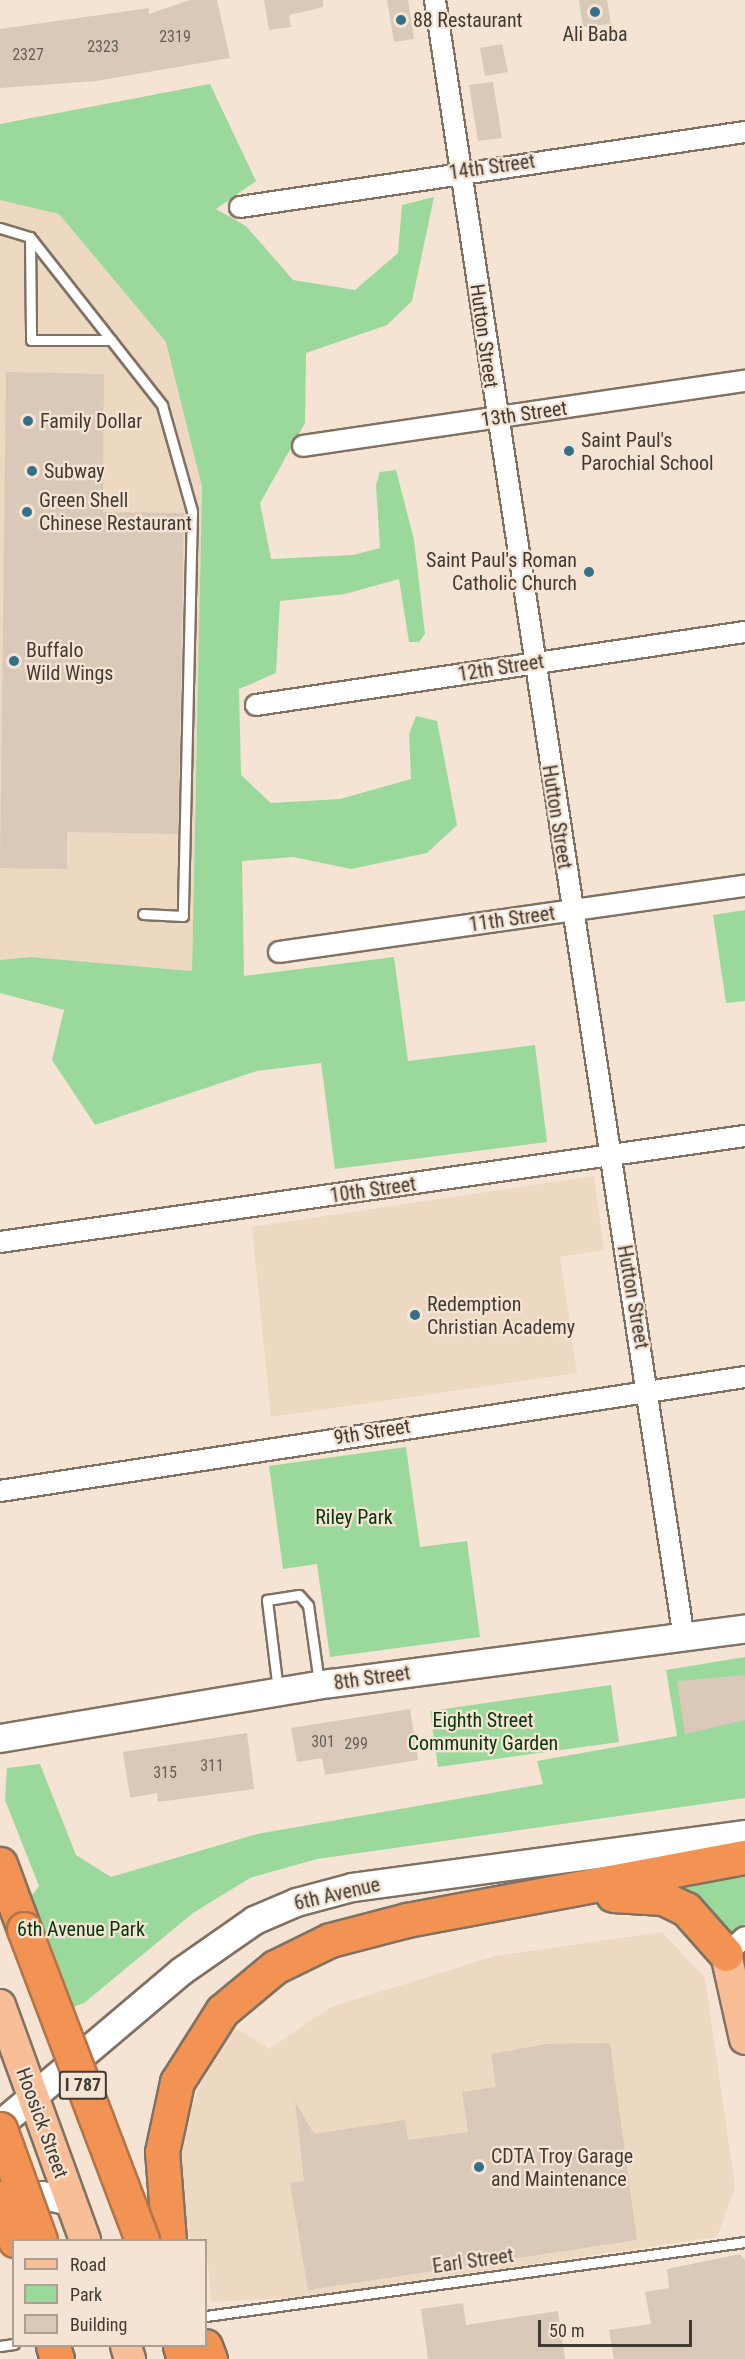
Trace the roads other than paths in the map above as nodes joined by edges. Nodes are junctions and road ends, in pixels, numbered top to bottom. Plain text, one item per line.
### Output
1 (435, 0) edge
2 (745, 132) edge
3 (461, 171) junction
4 (240, 207) dead end
5 (0, 228) edge
6 (30, 237) junction
7 (111, 340) junction
8 (745, 381) edge
9 (496, 418) junction
10 (303, 446) dead end
11 (745, 632) edge
12 (533, 664) junction
13 (256, 705) dead end
14 (745, 886) edge
15 (572, 910) junction
16 (143, 914) dead end
17 (279, 952) dead end
18 (745, 1136) edge
19 (608, 1156) junction
20 (0, 1242) edge
21 (745, 1377) edge
22 (649, 1388) junction
23 (0, 1491) edge
24 (745, 1628) edge
25 (684, 1633) junction
26 (319, 1686) junction
27 (278, 1693) junction
28 (0, 1738) edge
29 (745, 1834) edge
30 (745, 1857) edge
31 (0, 1864) edge
32 (501, 1903) junction
33 (735, 1946) edge
34 (0, 2005) edge
35 (745, 2039) edge
36 (31, 2095) junction
37 (0, 2124) edge
38 (0, 2129) edge
39 (0, 2199) edge
40 (70, 2201) junction
41 (14, 2239) edge
42 (39, 2239) edge
43 (84, 2239) edge
44 (141, 2239) edge
45 (169, 2239) edge
46 (745, 2242) edge
47 (207, 2316) edge

1 - 3 street, Hutton Street
2 - 3 street, 14th Street
3 - 4 street, 14th Street
3 - 9 street, Hutton Street
5 - 6 lane
6 - 7 lane
6 - 7 lane
7 - 16 lane
8 - 9 street, 13th Street
9 - 10 street, 13th Street
9 - 12 street, Hutton Street
11 - 12 street, 12th Street
12 - 13 street, 12th Street
12 - 15 street, Hutton Street
14 - 15 street, 11th Street
15 - 17 street, 11th Street
15 - 19 street, Hutton Street
18 - 19 street, 10th Street
19 - 20 street, 10th Street
19 - 22 street, Hutton Street
21 - 22 street, 9th Street
22 - 23 street, 9th Street
22 - 25 street, Hutton Street
24 - 25 main road, 8th Street
25 - 26 main road, 8th Street
26 - 27 main road, 8th Street
26 - 27 lane
27 - 28 main road, 8th Street
29 - 36 main road, 6th Avenue
30 - 32 highway
31 - 44 highway, I 787, bridge
32 - 33 highway
32 - 45 highway
33 - 35 main road
34 - 36 main road, Hoosick Street
36 - 37 main road, 6th Avenue
36 - 40 main road, Hoosick Street
38 - 42 highway, bridge
39 - 40 main road
39 - 41 highway, bridge
40 - 43 main road, Hoosick Street
46 - 47 lane, Earl Street

